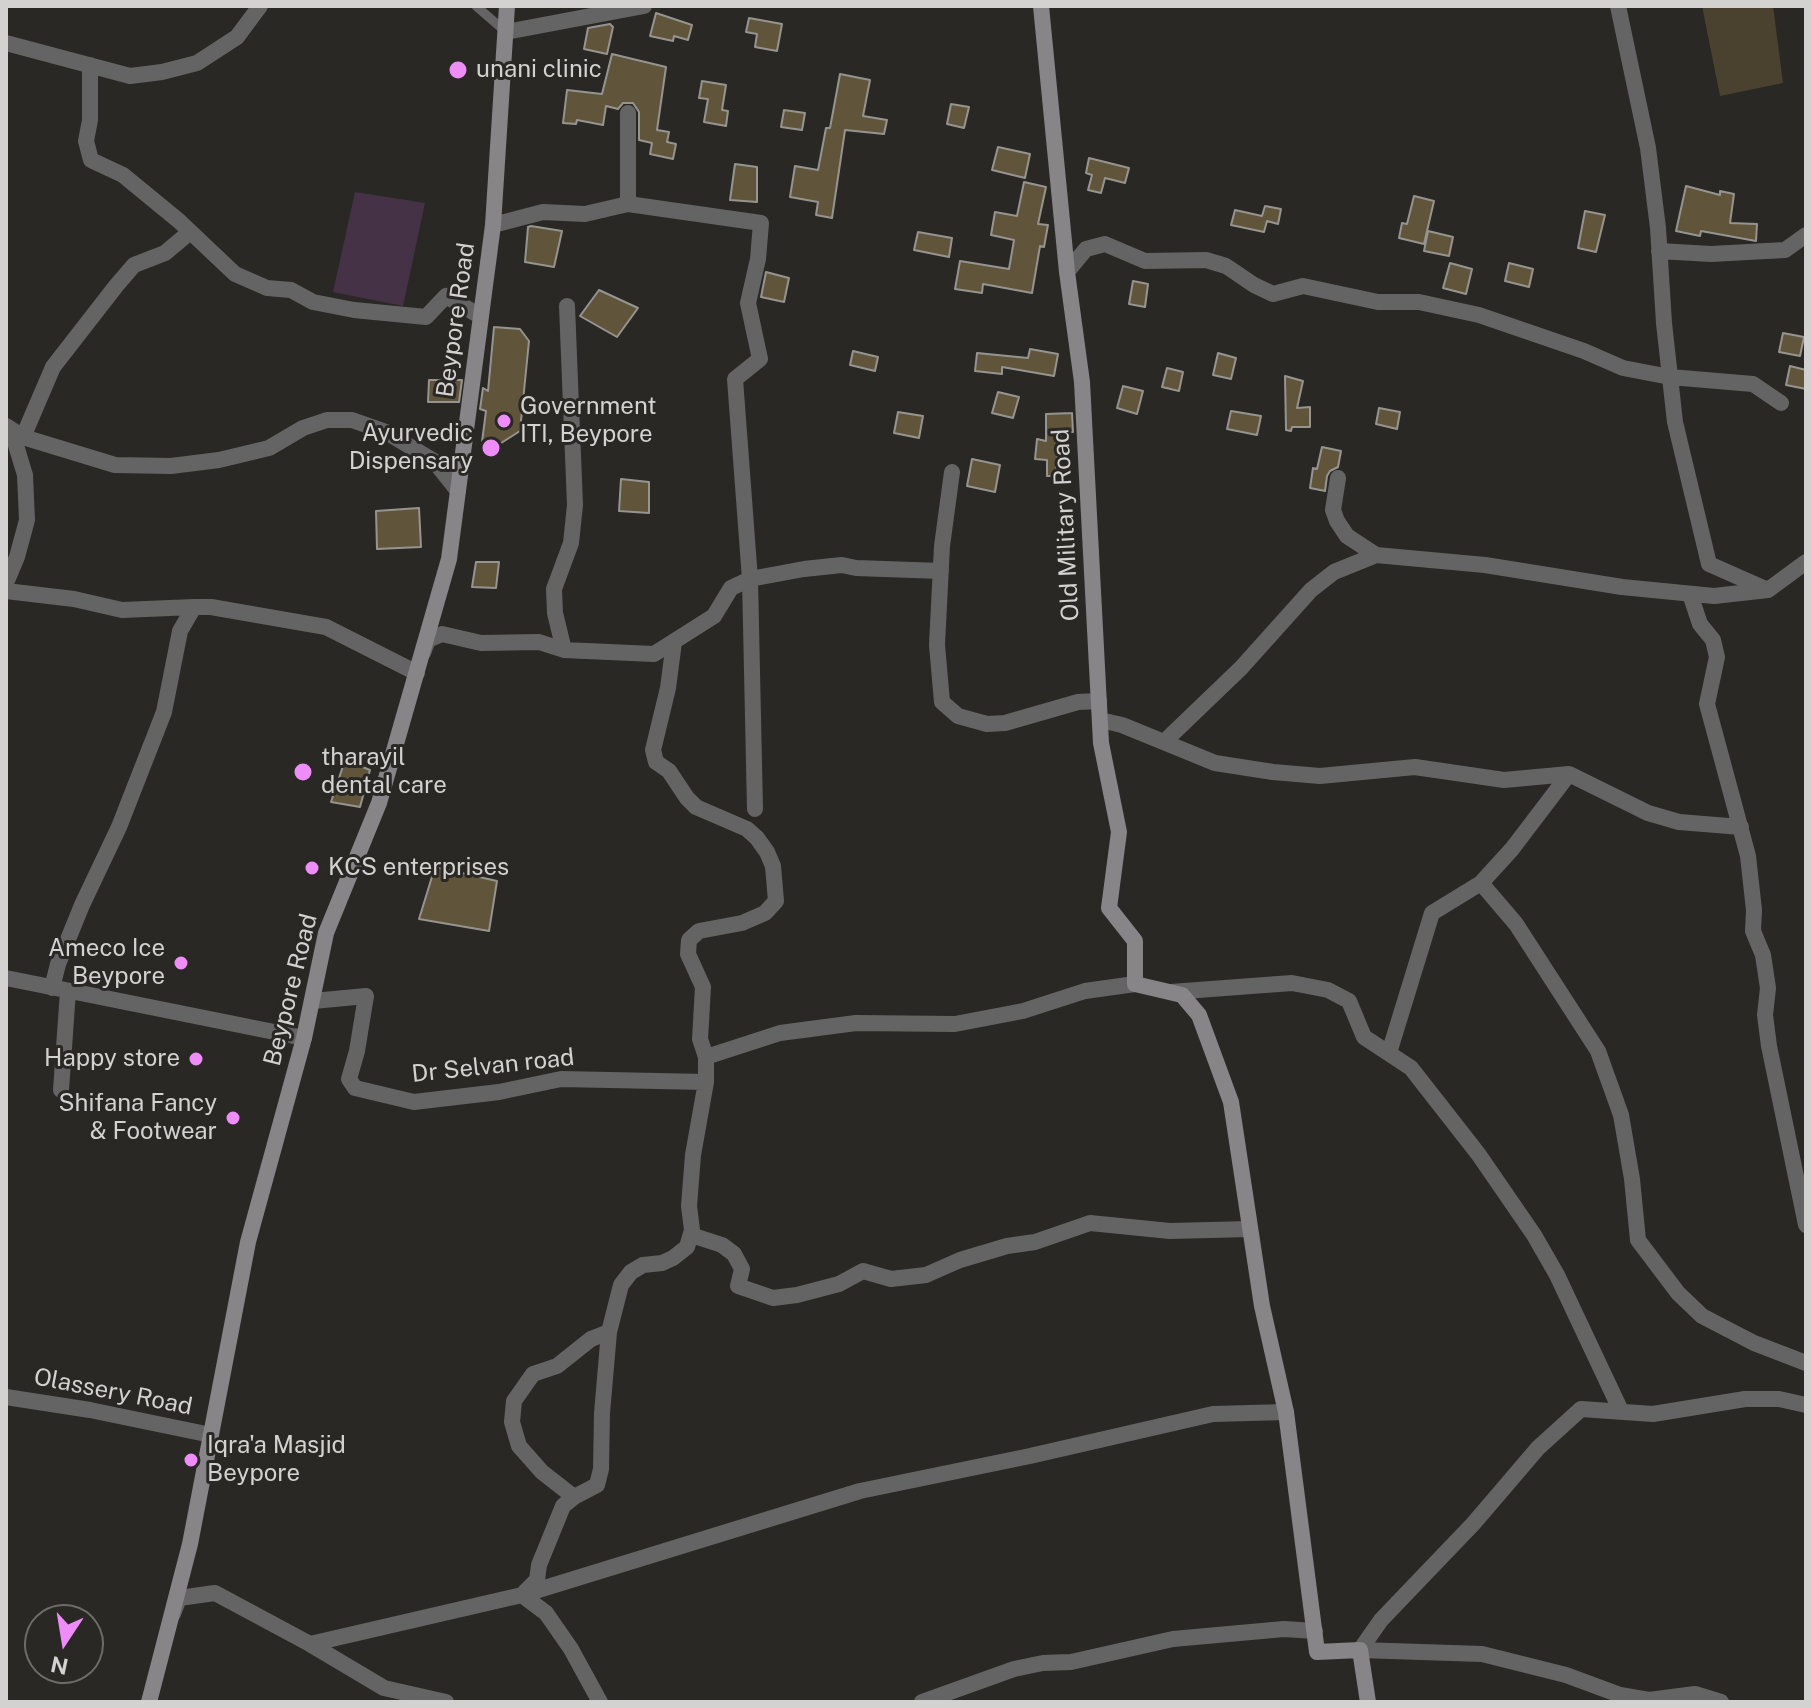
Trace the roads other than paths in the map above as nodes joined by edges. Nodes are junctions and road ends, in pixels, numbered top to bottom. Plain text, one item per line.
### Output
1 (260, 6) edge
2 (476, 6) edge
3 (507, 6) edge
4 (644, 6) edge
5 (1041, 6) edge
6 (1618, 6) edge
7 (506, 32) junction
8 (6, 43) edge
9 (90, 65) junction
10 (628, 113) dead end
11 (628, 204) junction
12 (493, 225) junction
13 (190, 232) junction
14 (1806, 235) edge
15 (1659, 251) junction
16 (1067, 272) junction
17 (567, 306) dead end
18 (480, 316) junction
19 (1670, 377) junction
20 (1781, 403) dead end
21 (14, 431) edge
22 (952, 472) dead end
23 (1338, 478) dead end
24 (458, 491) junction
25 (1376, 555) junction
26 (1806, 562) edge
27 (941, 571) junction
28 (750, 579) junction
29 (6, 583) edge
30 (1768, 590) junction
31 (6, 591) edge
32 (1690, 594) junction
33 (194, 607) junction
34 (674, 642) junction
35 (564, 650) junction
36 (418, 670) junction
37 (1099, 701) junction
38 (1100, 720) junction
39 (1165, 741) junction
40 (1569, 774) junction
41 (755, 809) dead end
42 (1741, 827) junction
43 (1481, 883) junction
44 (6, 978) edge
45 (1135, 984) junction
46 (60, 990) junction
47 (1176, 994) junction
48 (313, 1001) junction
49 (304, 1038) junction
50 (1389, 1053) junction
51 (706, 1057) junction
52 (706, 1082) junction
53 (61, 1090) dead end
54 (1806, 1225) edge
55 (1250, 1229) junction
56 (691, 1235) junction
57 (609, 1332) junction
58 (1806, 1363) edge
59 (6, 1397) edge
60 (1806, 1405) edge
61 (1621, 1411) junction
62 (1286, 1412) junction
63 (211, 1435) junction
64 (574, 1497) junction
65 (522, 1595) junction
66 (171, 1619) junction
67 (1315, 1631) junction
68 (310, 1644) junction
69 (1360, 1650) junction
70 (149, 1702) edge
71 (446, 1702) edge
72 (600, 1702) edge
73 (922, 1702) edge
74 (1368, 1702) edge
75 (1721, 1702) edge

1 - 9 street
2 - 7 lane
3 - 7 main road, Beypore Road
4 - 7 street
5 - 16 main road, Old Military Road
6 - 15 street
7 - 12 main road, Beypore Road
8 - 9 street
9 - 13 street
10 - 11 street
11 - 12 street
11 - 28 street
12 - 18 main road, Beypore Road
13 - 18 street
13 - 21 street
14 - 15 street
15 - 19 street
16 - 19 street
16 - 37 main road, Old Military Road
17 - 35 street
18 - 24 main road, Beypore Road
19 - 20 street
19 - 30 street
21 - 24 street
21 - 29 street
22 - 27 street
23 - 25 street
24 - 36 main road, Beypore Road
25 - 32 street
25 - 39 street
26 - 30 street
27 - 28 street
27 - 37 street
28 - 34 street
28 - 41 street
30 - 32 street
31 - 33 street
32 - 42 street
33 - 36 street
33 - 46 street
34 - 35 street
34 - 51 street
35 - 36 street
36 - 48 main road, Beypore Road
37 - 38 main road, Old Military Road
38 - 39 street
38 - 45 main road, Old Military Road
39 - 40 street
40 - 42 street
40 - 43 street
42 - 54 street
43 - 50 street
43 - 58 street
44 - 46 street
45 - 47 main road
45 - 51 street
46 - 49 street
46 - 53 street
47 - 50 street
47 - 55 main road
48 - 49 main road, Beypore Road
48 - 52 street, Dr Selvan road
49 - 63 main road, Beypore Road
50 - 61 street
51 - 52 street
52 - 56 street
55 - 56 street
55 - 62 main road
56 - 57 street
57 - 64 street
57 - 64 street
59 - 63 street, Olassery Road
60 - 61 street
61 - 69 street
62 - 65 street
62 - 67 main road
63 - 66 main road, Beypore Road
64 - 65 street
65 - 68 street
65 - 72 street
66 - 68 street
66 - 70 main road, Beypore Road
67 - 69 main road
67 - 73 street
68 - 71 street
69 - 74 main road
69 - 75 street

